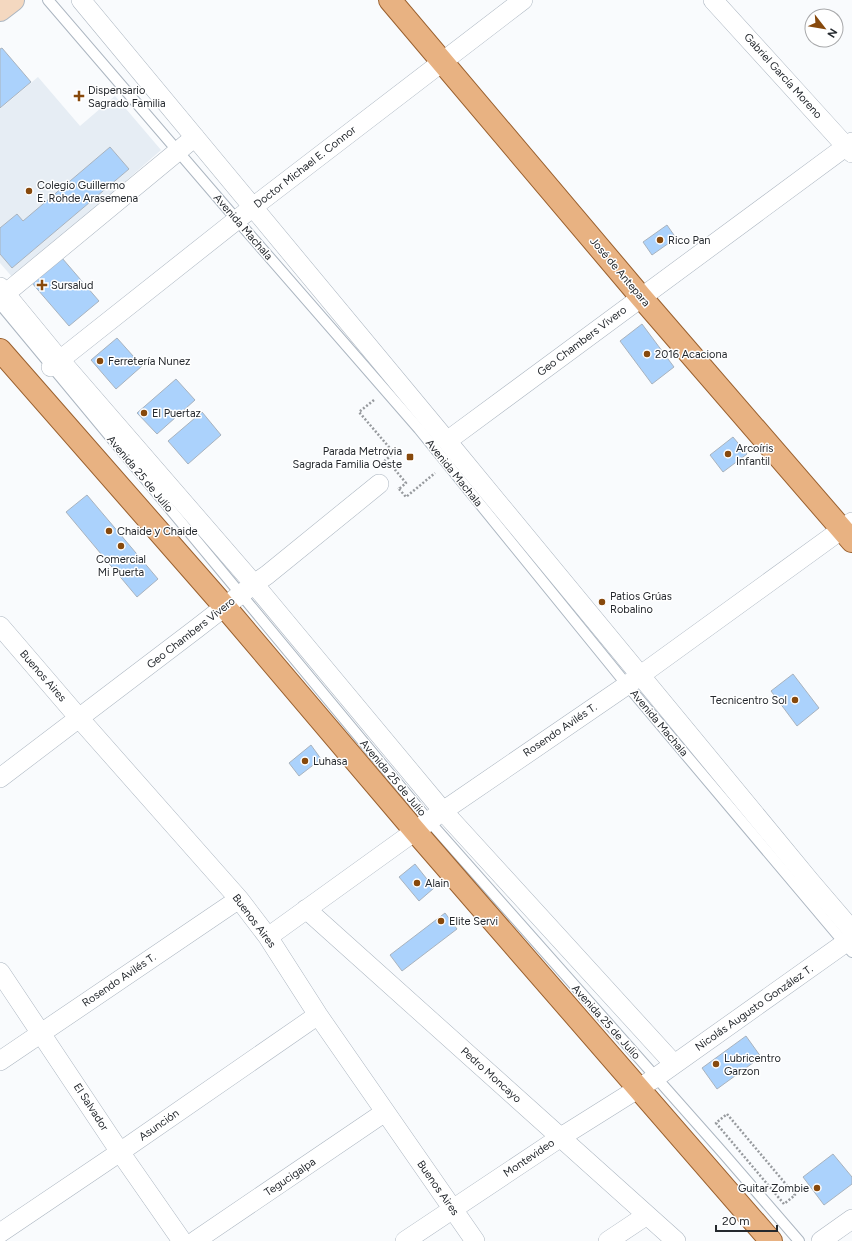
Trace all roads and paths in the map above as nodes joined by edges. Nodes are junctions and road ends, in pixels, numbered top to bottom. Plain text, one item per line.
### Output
1 (13, 0) edge
2 (48, 0) edge
3 (81, 0) edge
4 (390, 0) edge
5 (523, 0) edge
6 (713, 0) edge
7 (0, 10) edge
8 (442, 61) junction
9 (195, 137) junction
10 (850, 147) edge
11 (178, 152) junction
12 (252, 207) junction
13 (237, 220) junction
14 (2, 295) edge
15 (641, 297) junction
16 (0, 350) edge
17 (55, 363) junction
18 (385, 390) junction
19 (447, 441) junction
20 (446, 463) junction
21 (379, 475) joint
22 (399, 489) dead end
23 (849, 531) edge
24 (240, 595) junction
25 (0, 626) edge
26 (633, 680) junction
27 (79, 718) junction
28 (0, 778) edge
29 (429, 821) junction
30 (239, 899) junction
31 (306, 909) junction
32 (268, 937) junction
33 (850, 941) edge
34 (0, 972) edge
35 (318, 1015) junction
36 (42, 1033) junction
37 (0, 1061) edge
38 (674, 1064) junction
39 (647, 1083) junction
40 (385, 1112) junction
41 (560, 1137) junction
42 (120, 1152) junction
43 (795, 1195) joint
44 (452, 1209) junction
45 (647, 1215) junction
46 (852, 1219) edge
47 (0, 1233) edge
48 (182, 1241) edge
49 (195, 1241) edge
50 (405, 1241) edge
51 (475, 1241) edge
52 (608, 1241) edge
53 (676, 1241) edge
54 (771, 1241) edge
55 (799, 1241) edge
56 (822, 1241) edge

1 - 7 street
2 - 11 lane, Avenida Machala
3 - 9 street, Avenida Machala
4 - 8 main road, José de Antepara
5 - 8 street, Doctor Michael E. Connor
6 - 10 street, Gabriel García Moreno
8 - 12 street, Doctor Michael E. Connor
8 - 15 main road, José de Antepara
9 - 11 street
9 - 12 street, Avenida Machala
10 - 15 street, Geo Chambers Vivero
11 - 13 lane, Avenida Machala
11 - 14 street
12 - 13 street, Doctor Michael E. Connor
12 - 19 street, Avenida Machala
13 - 17 street, Doctor Michael E. Connor
13 - 18 lane, Avenida Machala
14 - 17 street, Avenida 25 de Julio
15 - 19 street, Geo Chambers Vivero
15 - 23 main road, José de Antepara
16 - 24 main road, Avenida 25 de Julio
17 - 24 street, Avenida 25 de Julio
18 - 20 lane, Avenida Machala
18 - 21 path
19 - 26 street, Avenida Machala
20 - 22 path
20 - 26 lane, Avenida Machala
21 - 24 street, Geo Chambers Vivero
23 - 26 street, Rosendo Avilés T.
24 - 27 street, Geo Chambers Vivero
24 - 29 main road, Avenida 25 de Julio
24 - 29 street, Avenida 25 de Julio
25 - 27 street, Buenos Aires
26 - 29 street, Rosendo Avilés T.
26 - 33 street, Avenida Machala
27 - 28 street, Geo Chambers Vivero
27 - 30 street, Buenos Aires
29 - 31 street, Rosendo Avilés T.
29 - 38 street, Avenida 25 de Julio
29 - 39 main road, Avenida 25 de Julio
30 - 32 street, Buenos Aires
30 - 36 street, Rosendo Avilés T.
31 - 32 street, Rosendo Avilés T.
31 - 41 street, Pedro Moncayo
32 - 35 street, Buenos Aires
33 - 38 street, Nicolás Augusto González T.
34 - 36 street, El Salvador
35 - 40 street, Buenos Aires
35 - 42 street, Asunción
36 - 37 street, Rosendo Avilés T.
36 - 42 street, El Salvador
38 - 39 street, Nicolás Augusto González T.
39 - 41 street, Montevideo
39 - 54 main road, Avenida 25 de Julio
39 - 55 lane, Avenida 25 de Julio
40 - 44 street, Buenos Aires
40 - 49 street, Tegucigalpa
41 - 44 street, Montevideo
41 - 45 street, Pedro Moncayo
42 - 47 street, Asunción
42 - 48 street, El Salvador
43 - 43 path
44 - 50 street, Montevideo
44 - 51 street, Buenos Aires
45 - 52 street
45 - 53 street, Pedro Moncayo
46 - 56 street

